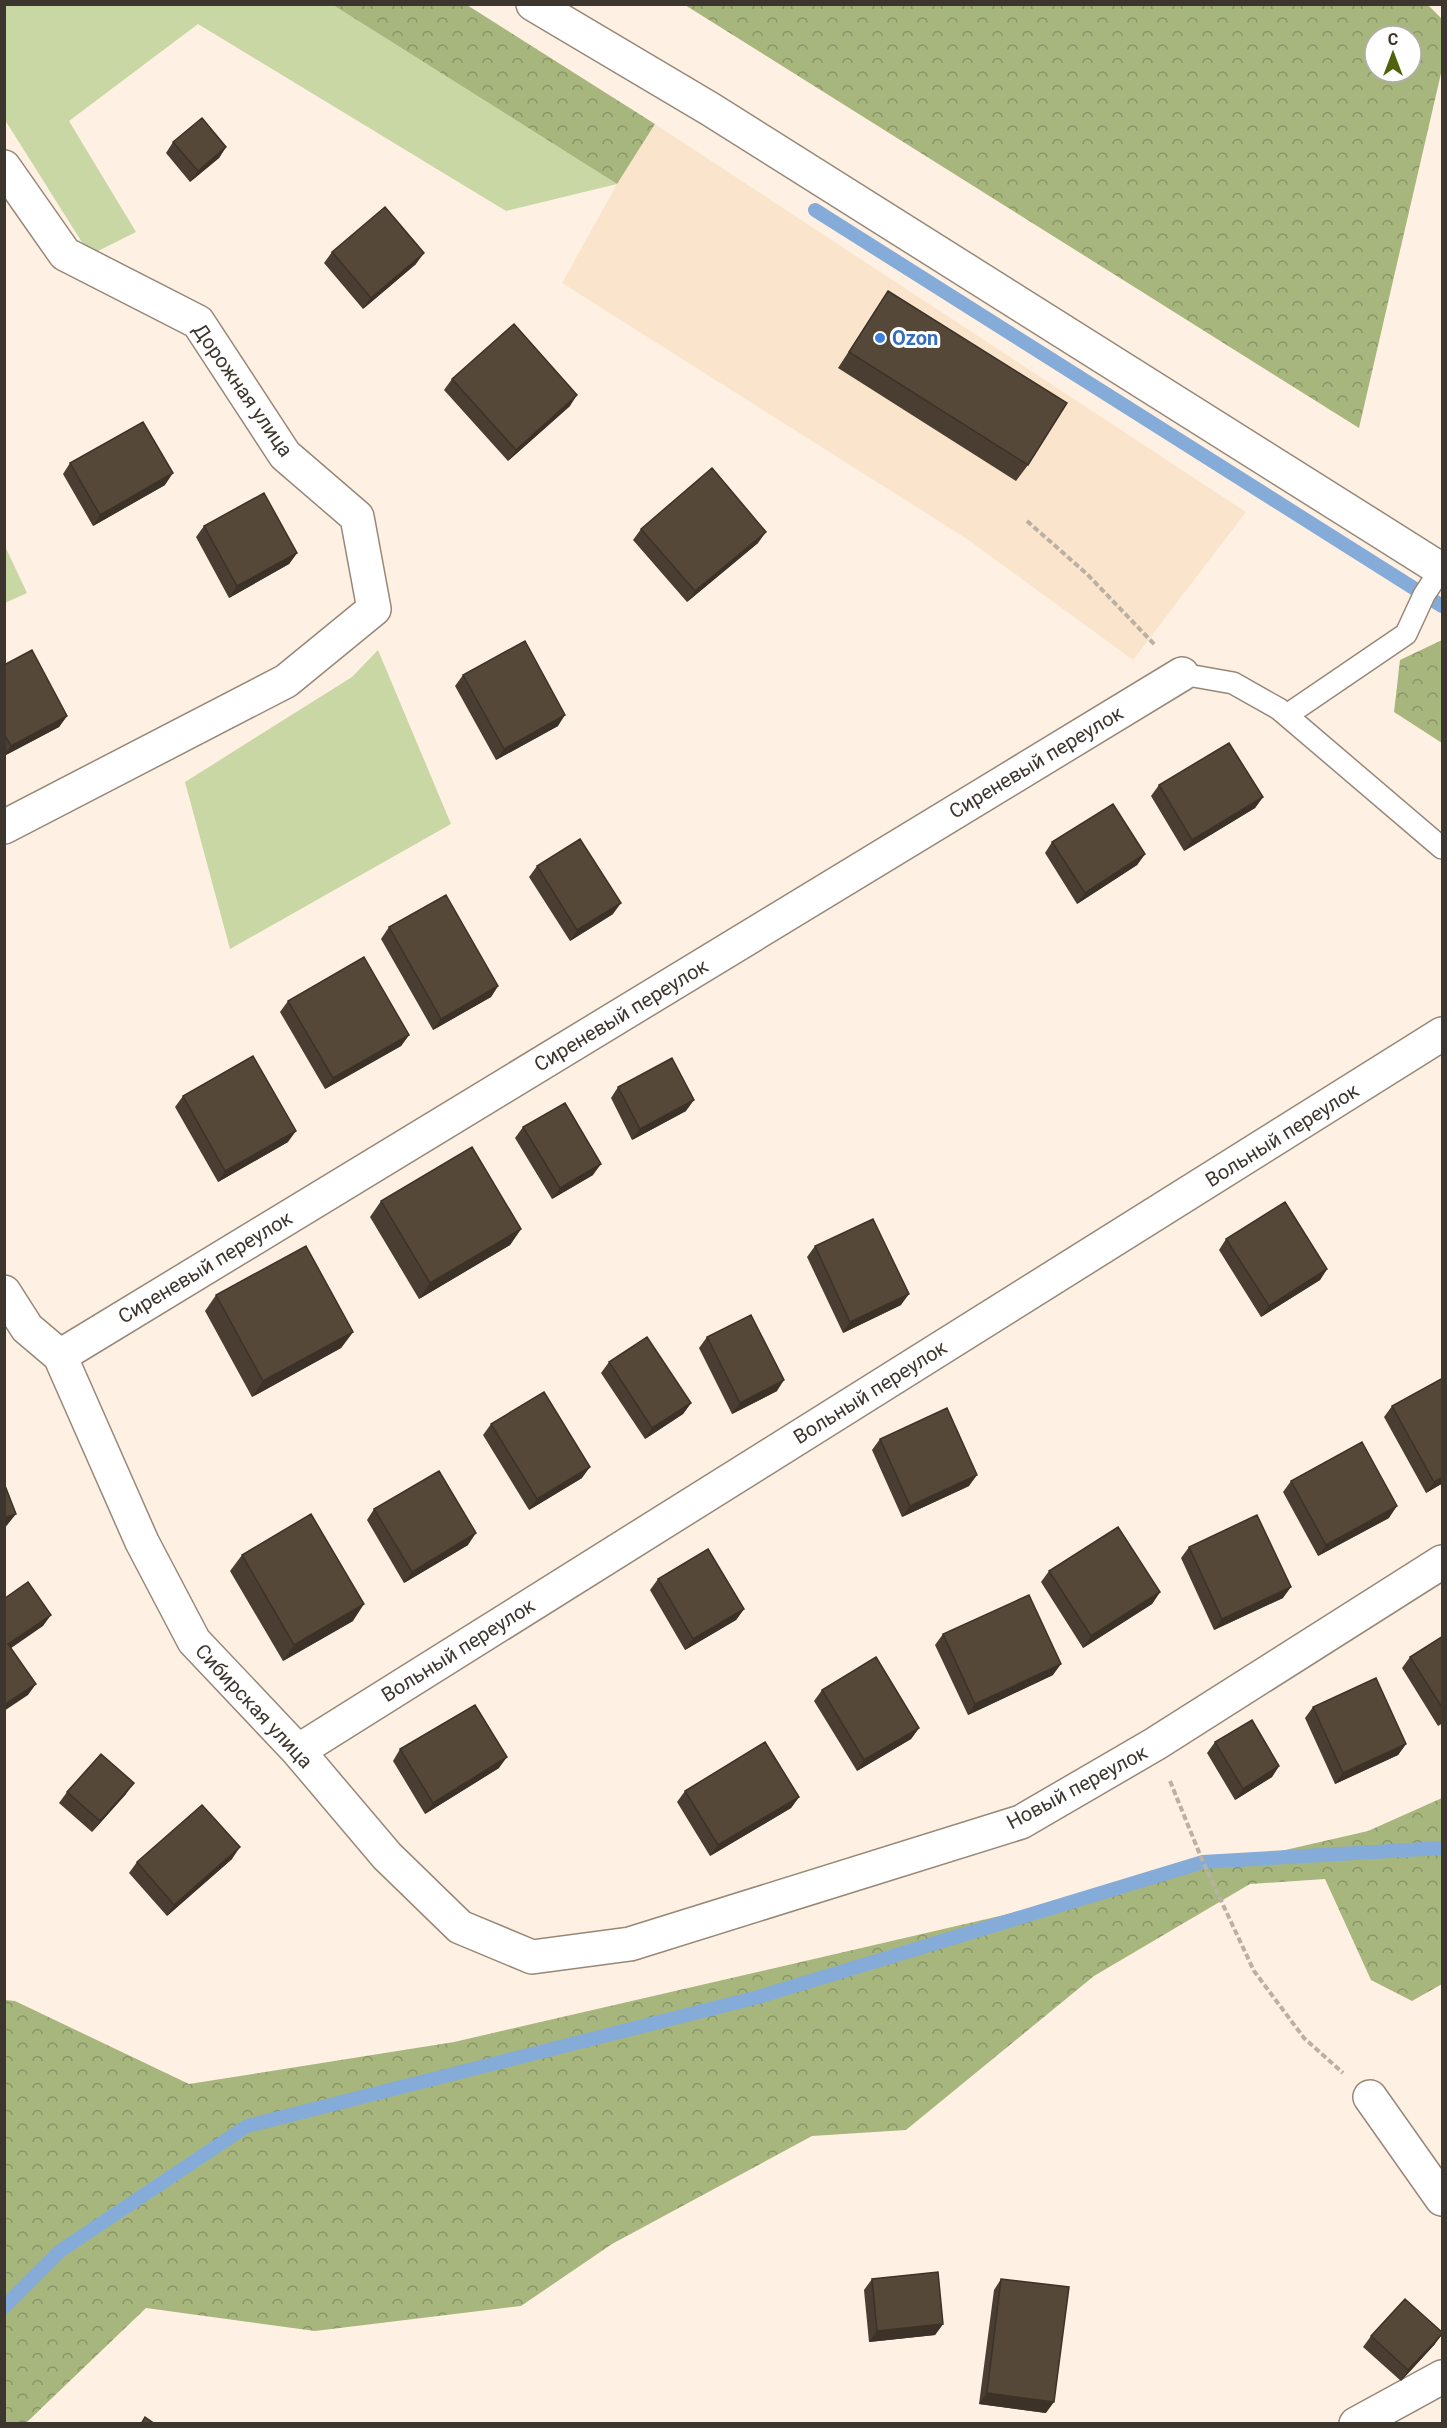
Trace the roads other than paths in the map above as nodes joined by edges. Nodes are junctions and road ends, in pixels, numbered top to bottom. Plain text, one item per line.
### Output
1 (533, 4) edge
2 (4, 167) edge
3 (1442, 570) edge
4 (1182, 674) joint
5 (1287, 716) junction
6 (4, 827) edge
7 (1443, 848) edge
8 (1443, 1034) edge
9 (4, 1292) edge
10 (60, 1356) junction
11 (1443, 1562) edge
12 (298, 1750) junction
13 (532, 1957) joint
14 (1370, 2097) road end
15 (1443, 2199) edge
16 (1443, 2377) edge
17 (1356, 2424) edge

1 - 3 street
2 - 6 street, Дорожная улица
3 - 5 lane
4 - 5 lane
4 - 10 street, Сиреневый переулок
5 - 7 lane
8 - 12 street, Вольный переулок
9 - 10 street, Сибирская улица
10 - 12 street, Сибирская улица
11 - 13 street, Новый переулок
12 - 13 street, Сибирская улица
14 - 15 street
16 - 17 street

